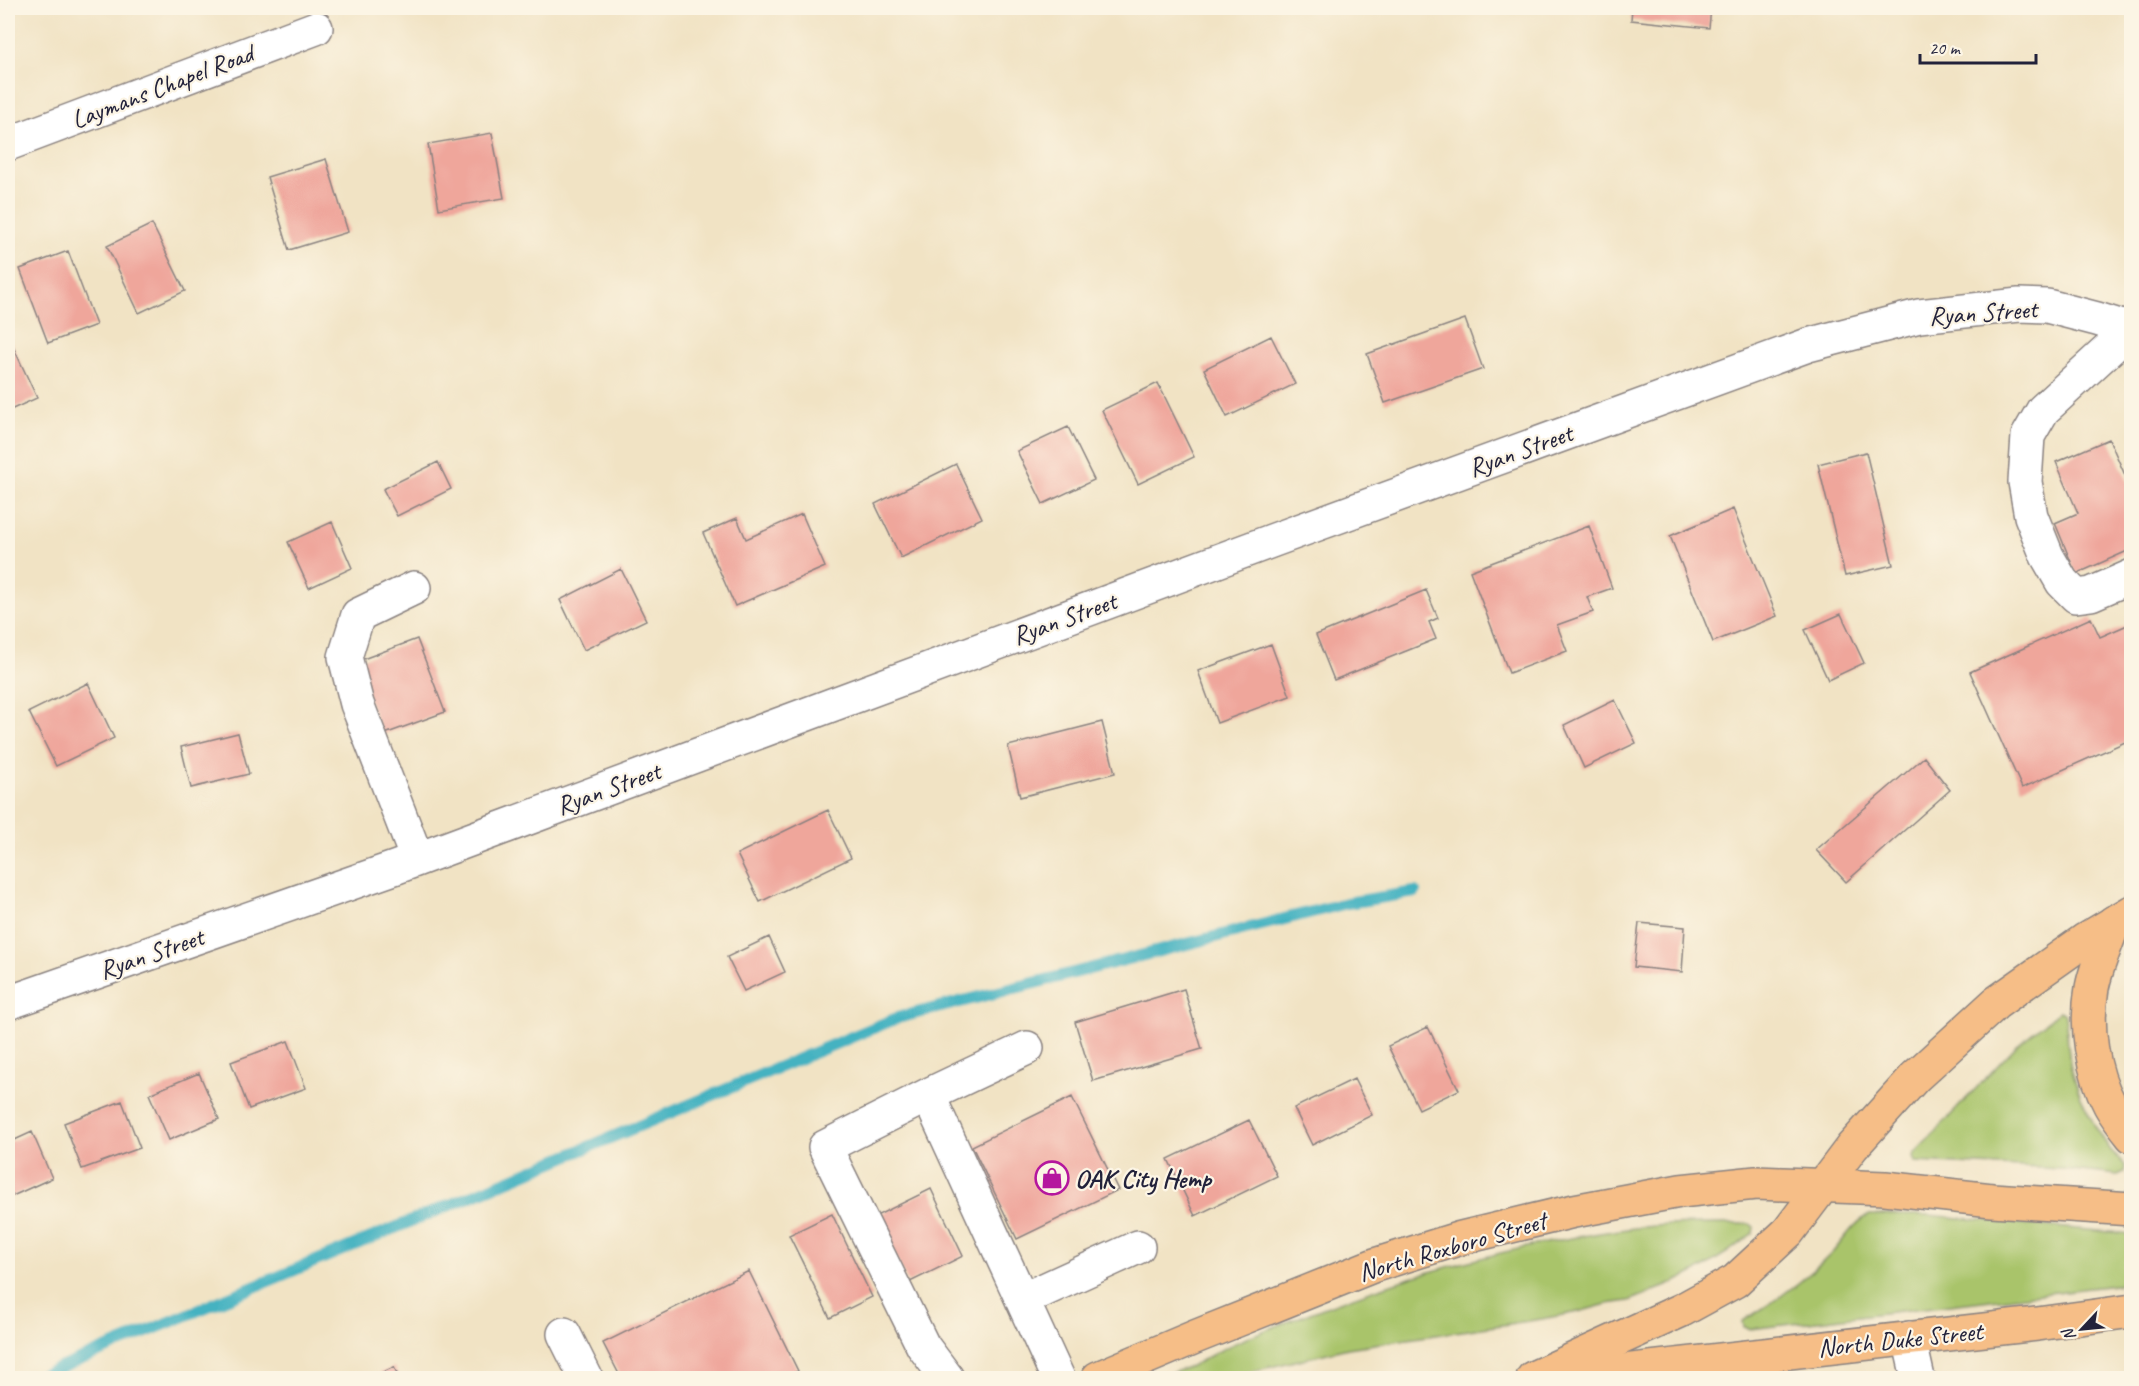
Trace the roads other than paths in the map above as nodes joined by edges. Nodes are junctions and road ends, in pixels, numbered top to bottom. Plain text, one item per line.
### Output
1 (316, 28) dead end
2 (8, 144) edge
3 (2131, 330) edge
4 (2132, 576) edge
5 (414, 588) dead end
6 (417, 859) junction
7 (2123, 917) edge
8 (8, 1003) edge
9 (1026, 1048) dead end
10 (928, 1095) junction
11 (2132, 1136) edge
12 (1823, 1186) junction
13 (2132, 1209) edge
14 (1138, 1246) dead end
15 (1022, 1300) junction
16 (2132, 1311) edge
17 (564, 1334) dead end
18 (1909, 1338) junction
19 (586, 1378) edge
20 (947, 1378) edge
21 (1058, 1378) edge
22 (1098, 1378) edge
23 (1533, 1378) edge
24 (1562, 1378) edge
25 (1918, 1378) edge

1 - 2 street, Laymans Chapel Road
3 - 4 street
3 - 6 street, Ryan Street
5 - 6 street
6 - 8 street, Ryan Street
7 - 11 main road
7 - 12 main road
9 - 10 street
10 - 15 street
10 - 20 street
12 - 13 main road
12 - 22 main road, North Roxboro Street
12 - 23 main road
14 - 15 street
15 - 21 street
16 - 18 main road, North Duke Street
17 - 19 street
18 - 24 main road, North Duke Street
18 - 25 street

